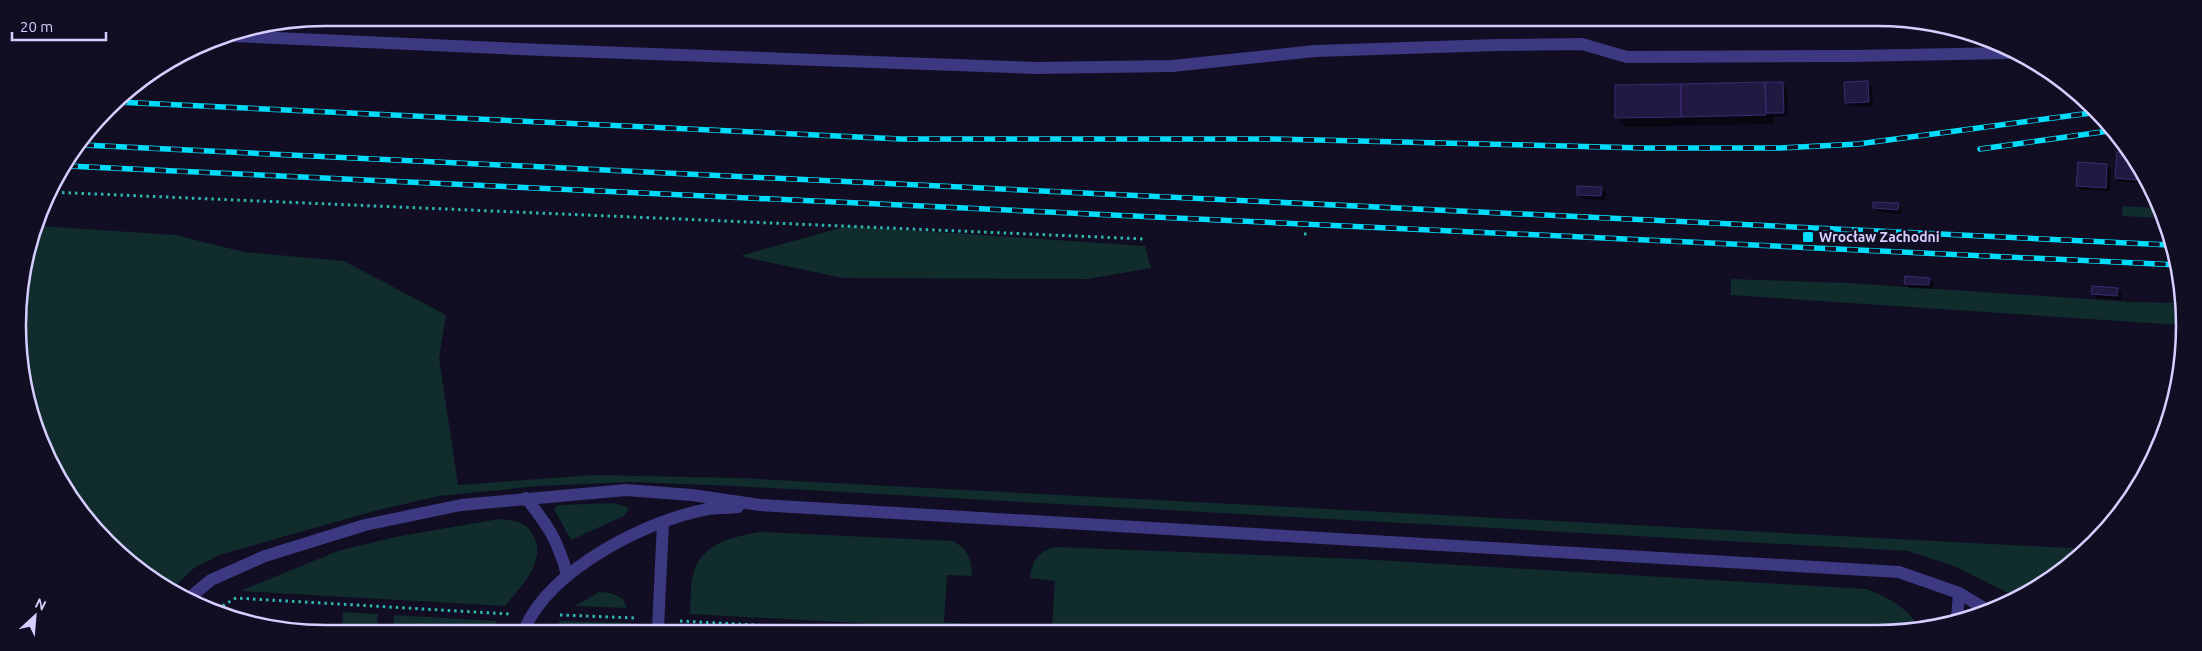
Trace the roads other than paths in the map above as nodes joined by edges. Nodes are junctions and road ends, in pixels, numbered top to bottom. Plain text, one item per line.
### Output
1 (246, 37) edge
2 (2000, 53) edge
3 (526, 498) junction
4 (760, 505) junction
5 (663, 523) junction
6 (567, 574) junction
7 (1959, 593) junction
8 (193, 594) edge
9 (1981, 606) edge
10 (1958, 614) edge
11 (526, 625) edge
12 (658, 625) edge

1 - 2 lane
3 - 4 lane
3 - 6 lane
3 - 8 lane
4 - 5 lane
4 - 7 lane
5 - 6 lane
5 - 12 lane
6 - 11 lane
7 - 9 lane
7 - 10 lane

